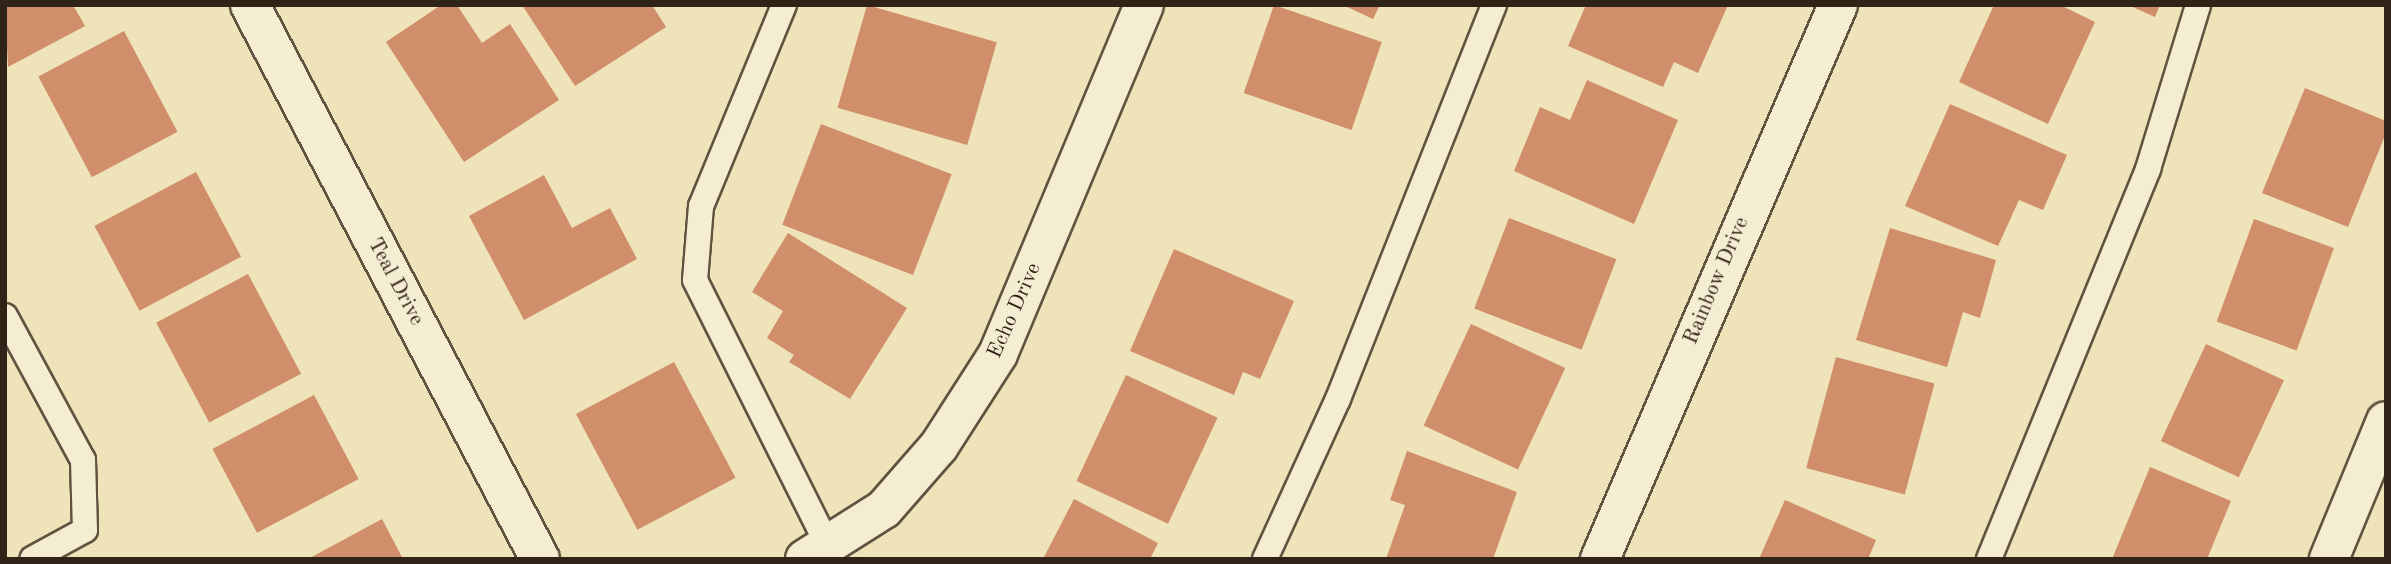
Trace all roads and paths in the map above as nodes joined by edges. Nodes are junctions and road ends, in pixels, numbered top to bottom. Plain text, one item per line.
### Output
1 (250, 5) edge
2 (784, 5) edge
3 (1144, 5) edge
4 (1493, 5) edge
5 (1838, 5) edge
6 (2198, 5) edge
7 (5, 316) edge
8 (2386, 421) edge
9 (817, 553) edge
10 (32, 559) edge
11 (540, 559) edge
12 (1265, 559) edge
13 (1600, 559) edge
14 (1989, 559) edge
15 (2329, 559) edge

1 - 11 street, Teal Drive
2 - 9 lane
3 - 9 street, Echo Drive
4 - 12 lane
5 - 13 street, Rainbow Drive
6 - 14 lane
7 - 10 lane
8 - 15 street

